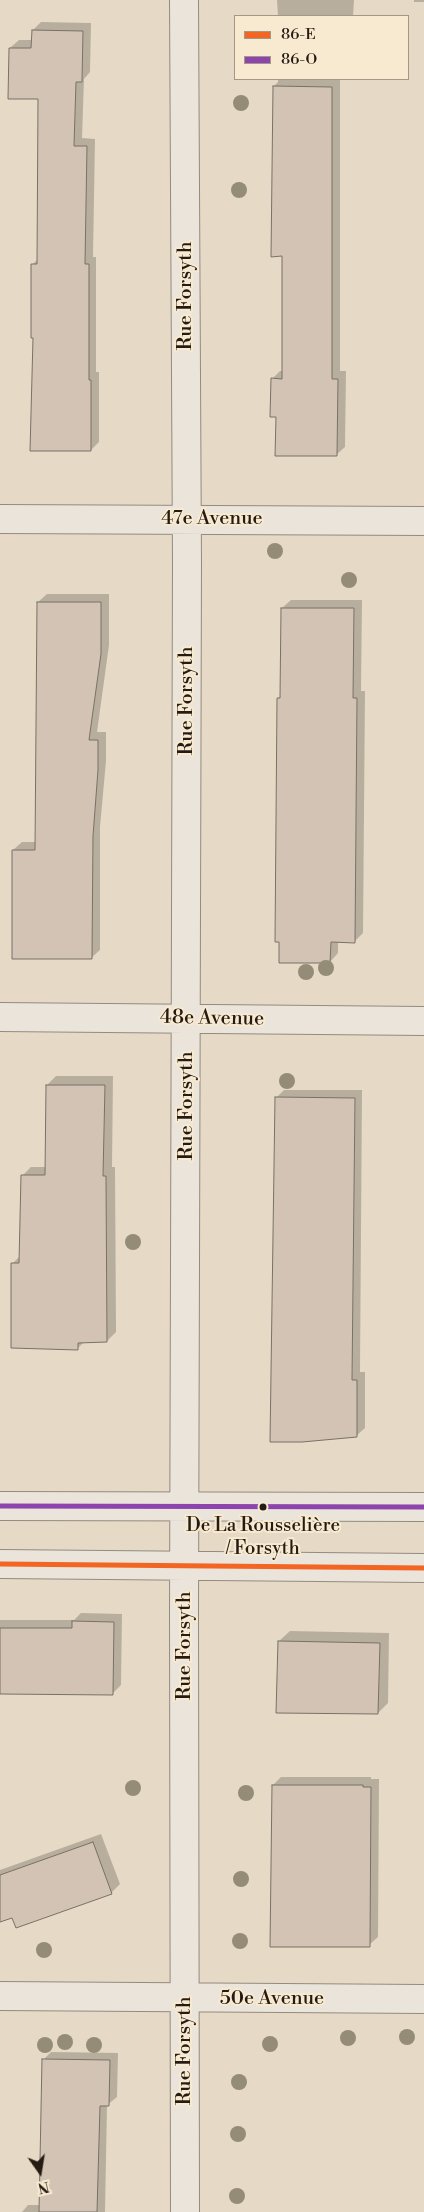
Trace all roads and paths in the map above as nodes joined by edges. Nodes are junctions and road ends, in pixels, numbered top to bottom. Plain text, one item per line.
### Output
1 (184, 0) edge
2 (0, 519) edge
3 (188, 519) junction
4 (424, 521) edge
5 (0, 1017) edge
6 (187, 1019) junction
7 (424, 1021) edge
8 (0, 1506) edge
9 (185, 1507) junction
10 (424, 1507) edge
11 (0, 1564) edge
12 (184, 1565) junction
13 (424, 1568) edge
14 (0, 1996) edge
15 (186, 1998) junction
16 (424, 2000) edge
17 (185, 2212) edge

1 - 3 street, Rue Forsyth
2 - 3 street, 47e Avenue
3 - 4 street, 47e Avenue
3 - 6 street, Rue Forsyth
5 - 6 street, 48e Avenue
6 - 7 street, 48e Avenue
6 - 9 street, Rue Forsyth
8 - 9 street
9 - 10 street
9 - 12 street, Rue Forsyth
11 - 12 street
12 - 13 street
12 - 15 street, Rue Forsyth
14 - 15 street, 50e Avenue
15 - 16 street, 50e Avenue
15 - 17 street, Rue Forsyth

